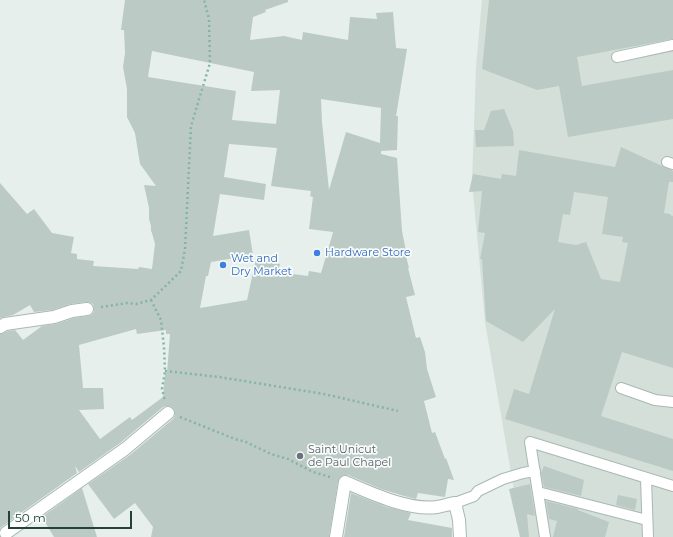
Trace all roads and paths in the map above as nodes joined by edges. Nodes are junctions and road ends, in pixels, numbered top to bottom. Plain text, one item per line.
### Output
1 (204, 0) edge
2 (673, 45) edge
3 (617, 57) dead end
4 (151, 300) junction
5 (87, 309) joint
6 (2, 322) edge
7 (165, 371) junction
8 (621, 388) dead end
9 (673, 402) edge
10 (398, 411) dead end
11 (168, 413) junction
12 (535, 471) junction
13 (646, 478) junction
14 (345, 482) junction
15 (673, 486) edge
16 (538, 492) junction
17 (455, 503) junction
18 (647, 520) junction
19 (4, 531) edge
20 (336, 537) edge
21 (460, 537) edge
22 (545, 537) edge
23 (648, 537) edge

1 - 4 path
2 - 3 lane
4 - 5 path
4 - 7 path
5 - 6 street
7 - 10 path
7 - 11 path
8 - 9 lane
11 - 14 path
11 - 19 street
12 - 13 lane
12 - 16 lane
12 - 17 lane
13 - 15 lane
13 - 18 lane
14 - 17 street
14 - 20 street
16 - 18 lane
16 - 22 lane
17 - 21 street
18 - 23 lane

